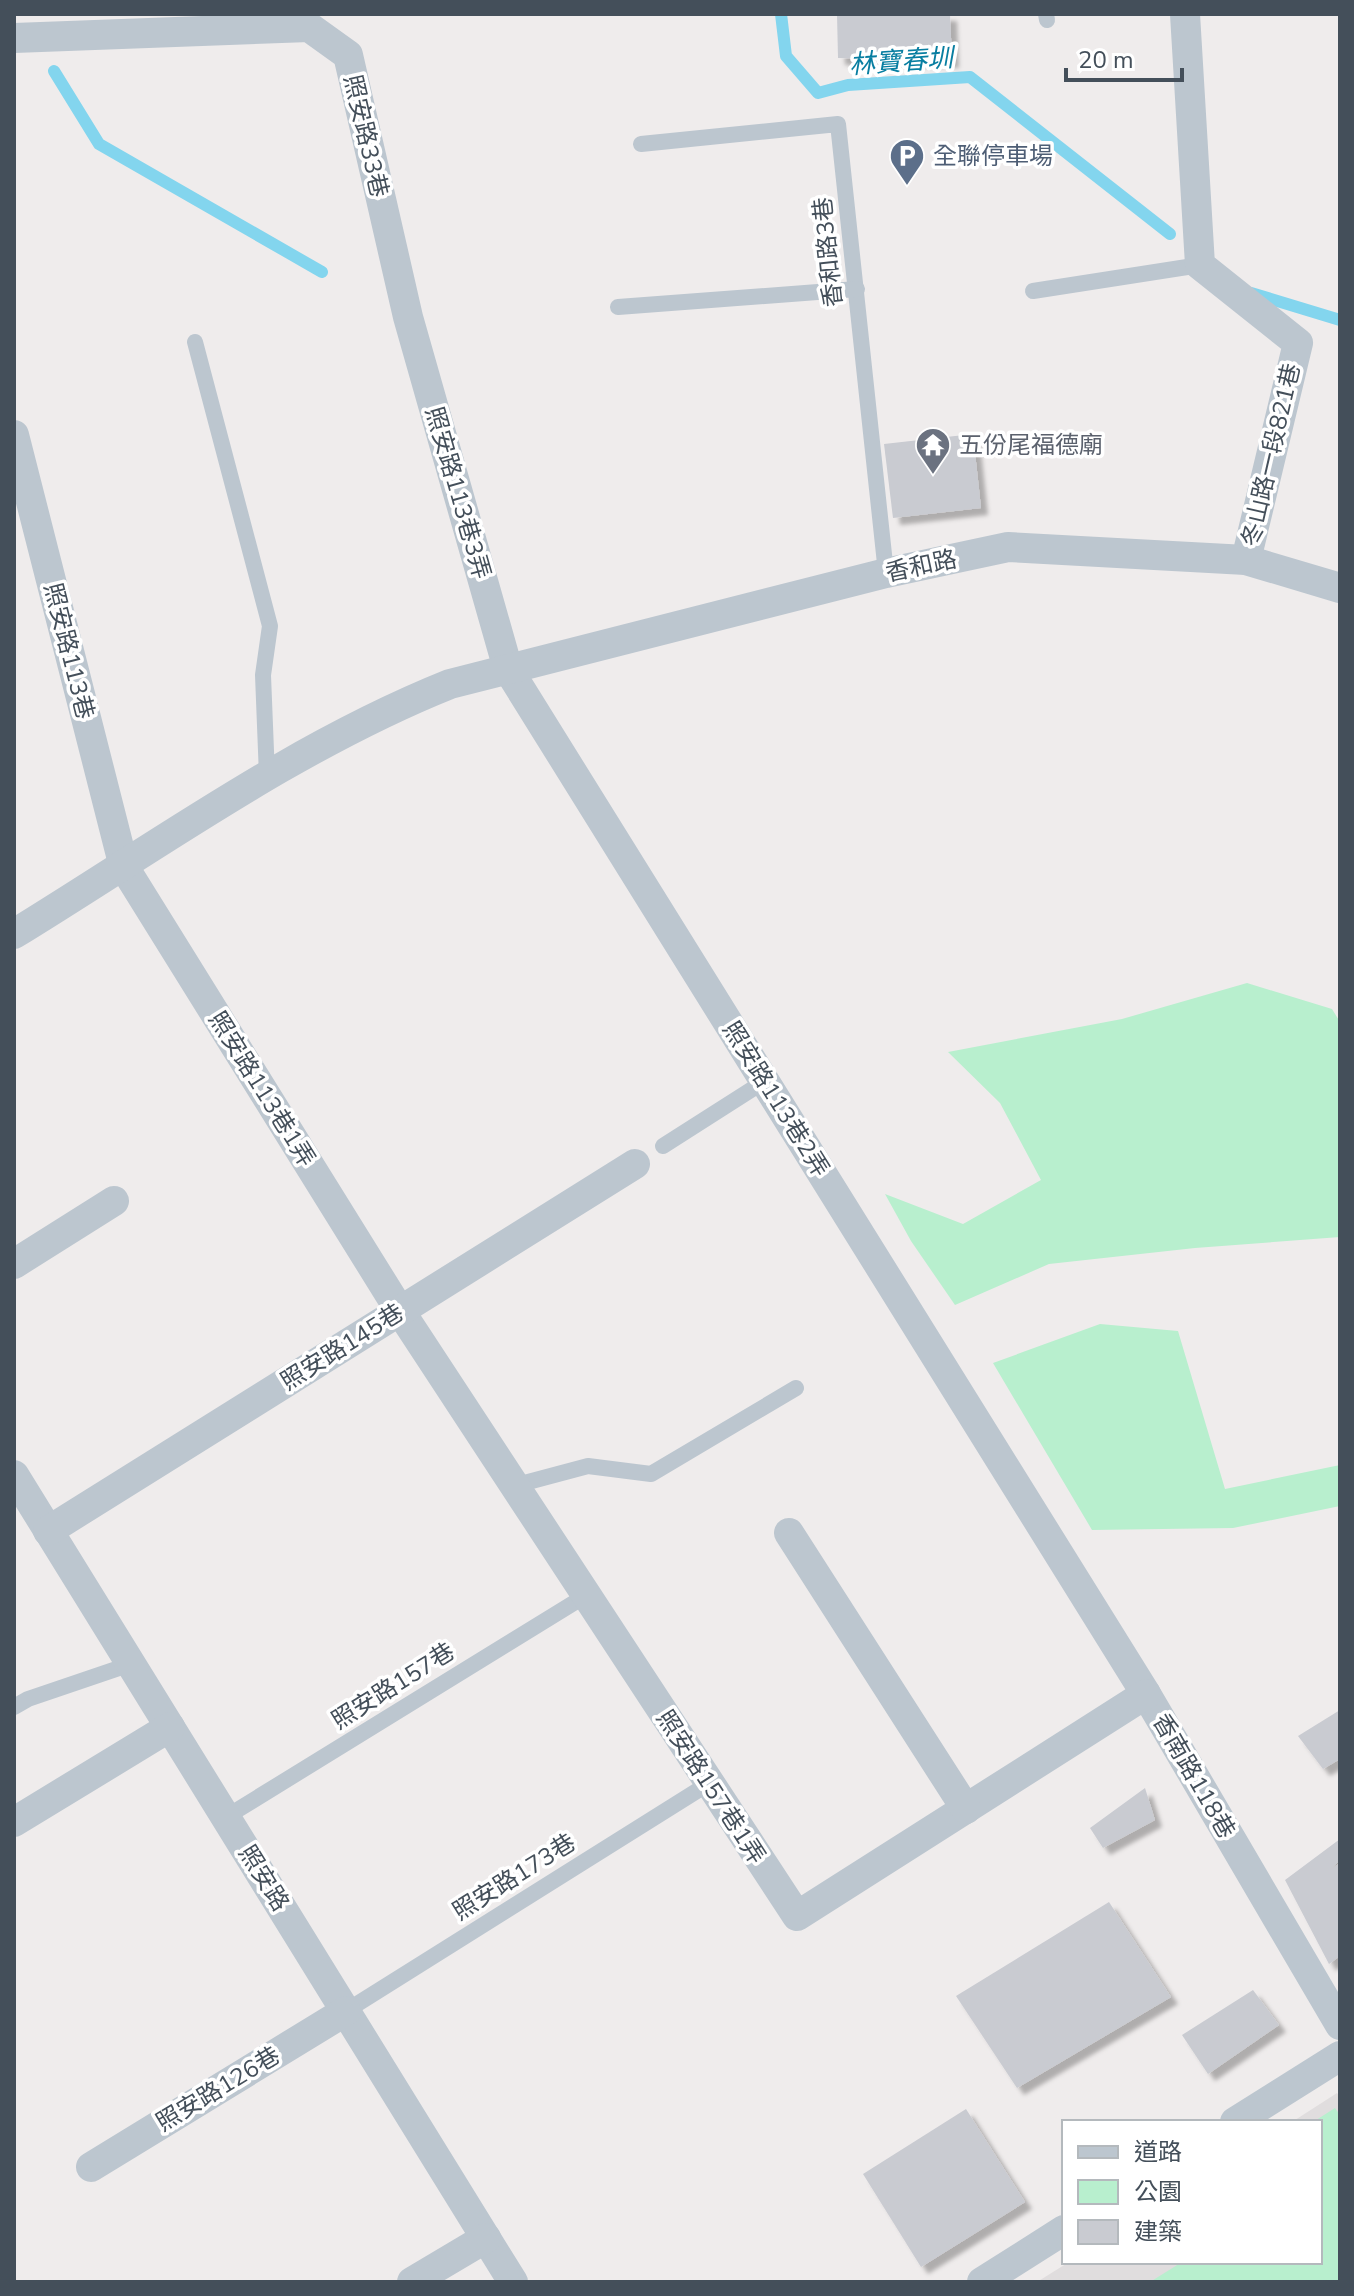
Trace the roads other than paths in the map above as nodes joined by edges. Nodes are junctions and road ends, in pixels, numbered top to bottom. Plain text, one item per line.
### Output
1 (1185, 14) edge
2 (14, 38) edge
3 (641, 144) dead end
4 (1200, 265) junction
5 (857, 289) junction
6 (1033, 291) dead end
7 (618, 307) dead end
8 (408, 317) joint
9 (195, 342) dead end
10 (14, 435) edge
11 (1246, 560) junction
12 (886, 573) junction
13 (1340, 588) edge
14 (508, 669) junction
15 (267, 776) junction
16 (124, 867) junction
17 (14, 934) edge
18 (765, 1081) junction
19 (663, 1146) dead end
20 (635, 1164) dead end
21 (114, 1201) dead end
22 (14, 1264) edge
23 (400, 1311) junction
24 (796, 1388) dead end
25 (14, 1475) edge
26 (513, 1486) junction
27 (1044, 1530) joint
28 (48, 1531) junction
29 (789, 1533) dead end
30 (585, 1596) junction
31 (131, 1664) junction
32 (1146, 1694) junction
33 (14, 1707) edge
34 (170, 1727) junction
35 (708, 1784) junction
36 (966, 1809) junction
37 (226, 1817) junction
38 (14, 1822) edge
39 (346, 2011) junction
40 (1340, 2025) edge
41 (1340, 2056) edge
42 (1238, 2120) edge
43 (91, 2167) dead end
44 (1062, 2231) edge
45 (486, 2238) junction
46 (412, 2282) edge
47 (513, 2282) edge
48 (982, 2282) edge

1 - 4 street
2 - 8 street, 照安路33巷
3 - 5 lane, 香和路3巷
4 - 6 lane
4 - 11 street, 冬山路一段821巷
5 - 7 lane
5 - 12 lane, 香和路3巷
8 - 14 street, 照安路113巷3弄
9 - 15 lane
10 - 16 street, 照安路113巷
11 - 12 street, 香和路
11 - 13 street, 香和路
12 - 14 street, 香和路
14 - 15 street
14 - 18 street, 照安路113巷2弄
15 - 16 street
16 - 17 street
16 - 23 street, 照安路113巷1弄
18 - 19 lane
18 - 27 street, 照安路113巷2弄
20 - 23 street, 照安路145巷
21 - 22 street
23 - 26 street, 照安路157巷1弄
23 - 28 street, 照安路145巷
24 - 26 lane
25 - 28 street, 照安路
26 - 30 street, 照安路157巷1弄
27 - 32 street, 香南路118巷
28 - 31 street, 照安路
29 - 36 street
30 - 35 street, 照安路157巷1弄
30 - 37 lane, 照安路157巷
31 - 33 lane
31 - 34 street, 照安路
32 - 36 street, 照安路157巷1弄
32 - 40 street, 香南路118巷
34 - 37 street, 照安路
34 - 38 street
35 - 36 street, 照安路157巷1弄
35 - 39 lane, 照安路173巷
37 - 39 street, 照安路
39 - 43 street, 照安路126巷
39 - 45 street, 照安路
41 - 42 street
44 - 48 street
45 - 46 street
45 - 47 street, 照安路

